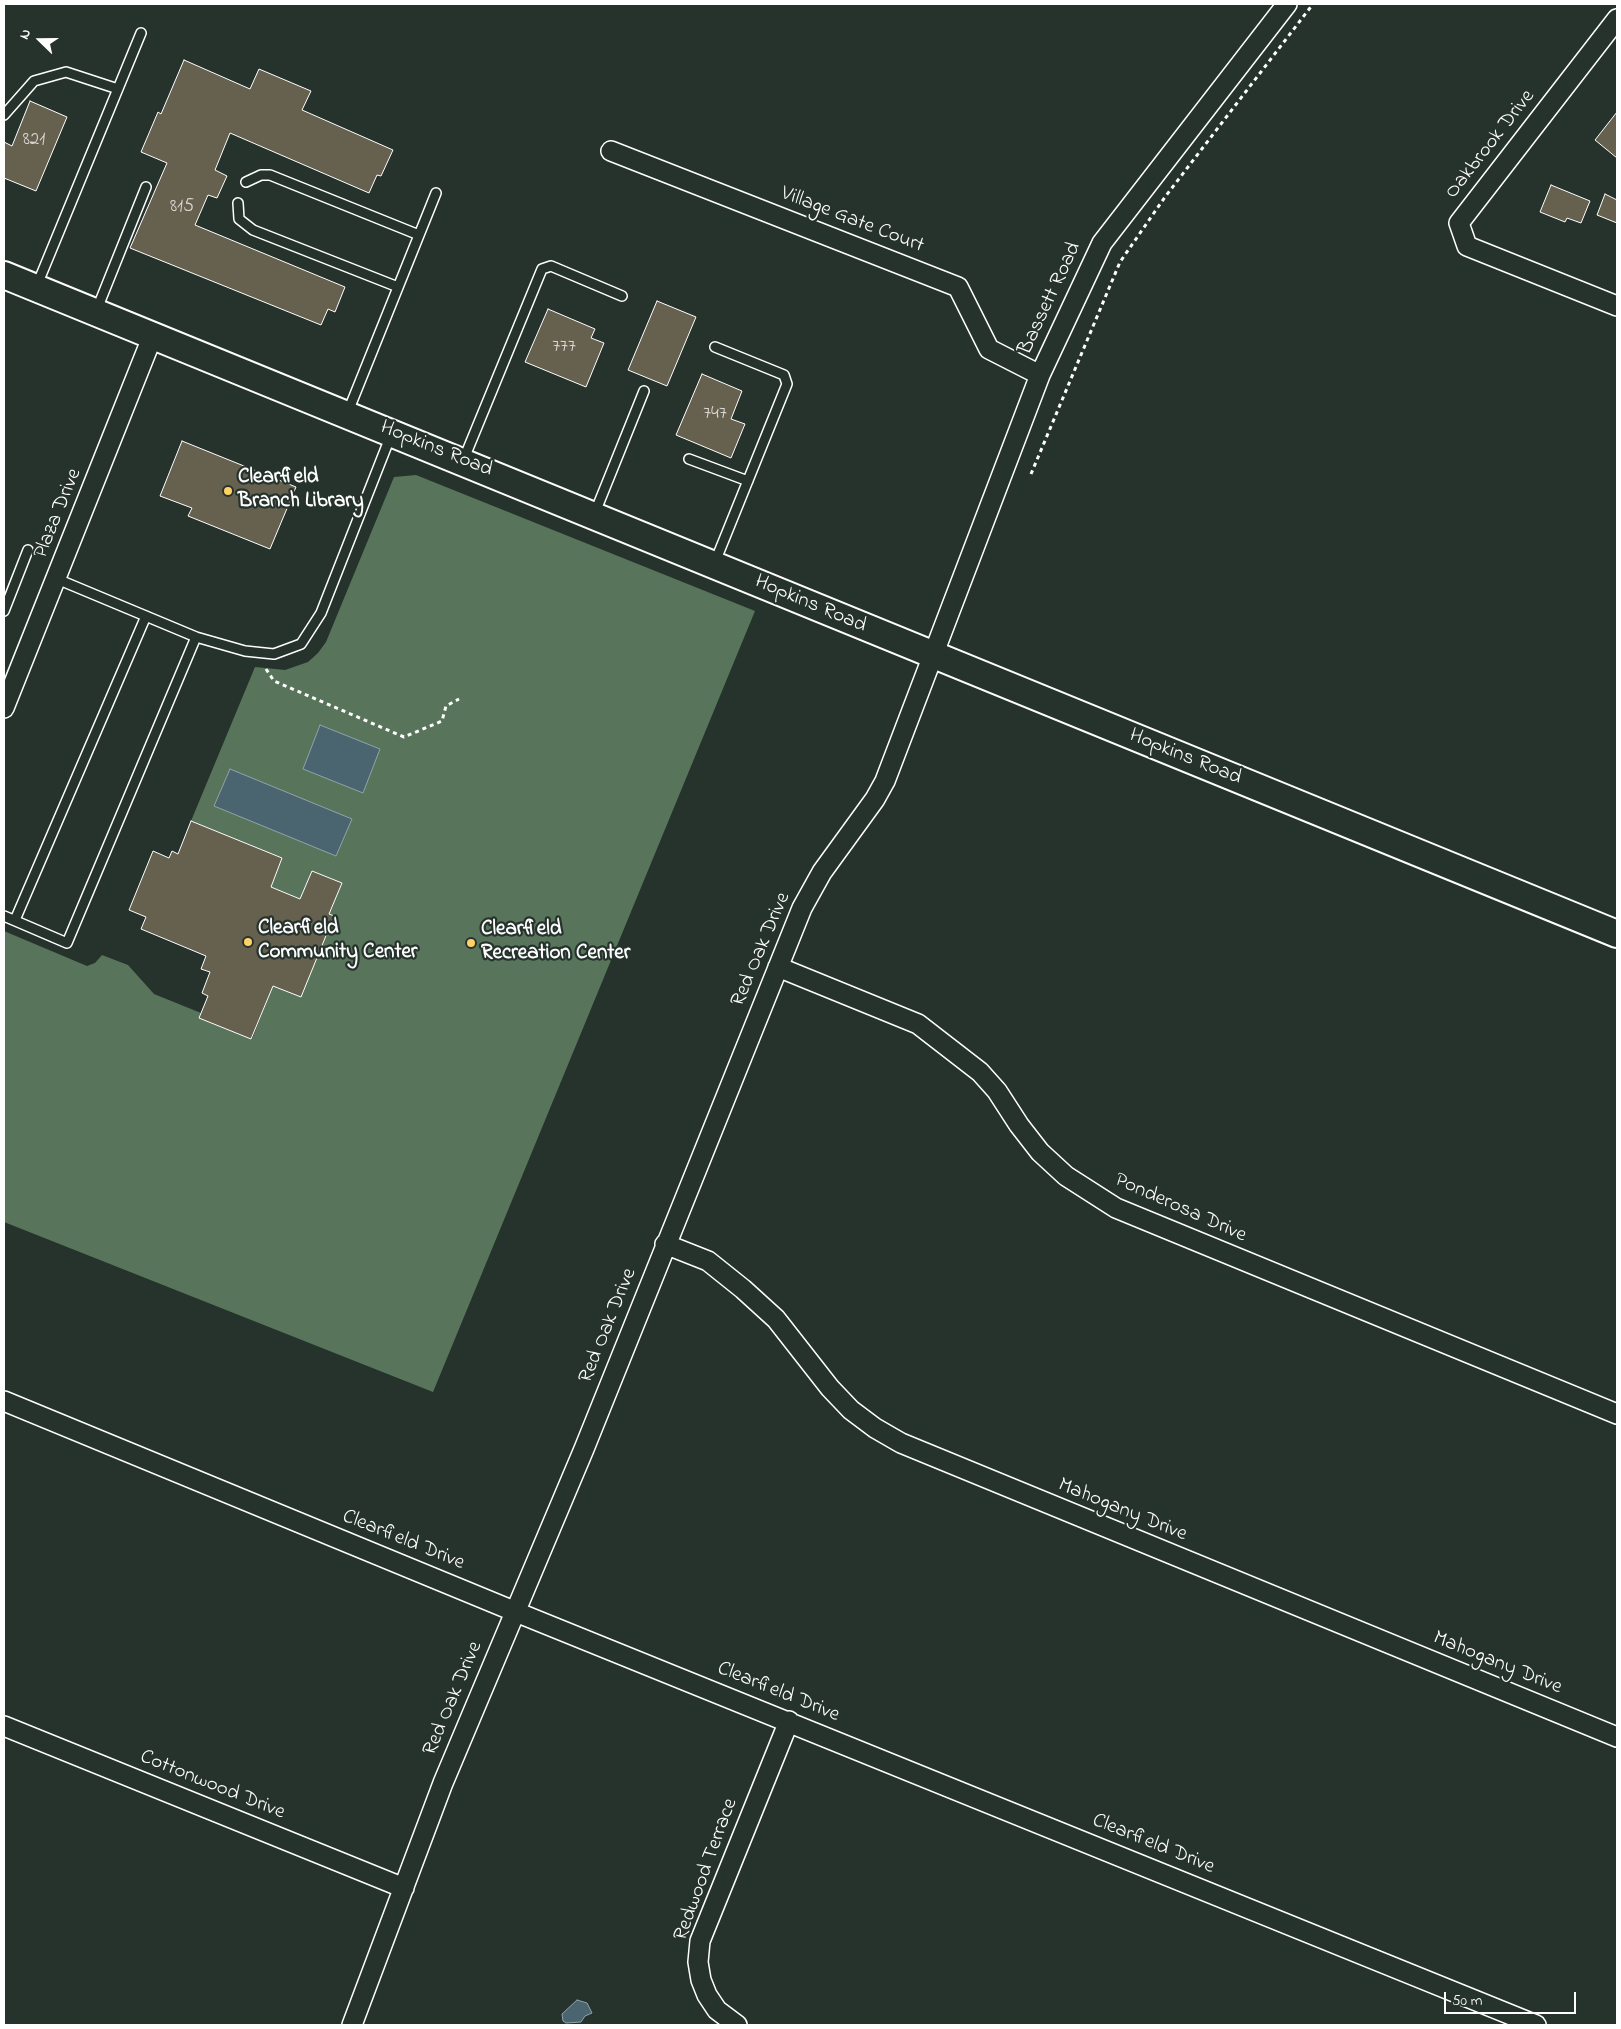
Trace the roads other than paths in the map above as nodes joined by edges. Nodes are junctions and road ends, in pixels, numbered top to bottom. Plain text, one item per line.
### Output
1 (1287, 4) edge
2 (1617, 19) edge
3 (141, 33) dead end
4 (118, 89) junction
5 (4, 115) edge
6 (610, 151) dead end
7 (246, 182) dead end
8 (146, 187) dead end
9 (436, 193) dead end
10 (238, 203) dead end
11 (419, 235) junction
12 (4, 274) edge
13 (36, 288) junction
14 (398, 288) junction
15 (622, 296) dead end
16 (1617, 306) edge
17 (96, 312) junction
18 (153, 335) junction
19 (715, 347) dead end
20 (1040, 375) junction
21 (644, 391) dead end
22 (347, 414) junction
23 (392, 432) junction
24 (689, 459) dead end
25 (463, 462) junction
26 (748, 481) junction
27 (594, 515) junction
28 (28, 550) dead end
29 (714, 564) junction
30 (57, 579) junction
31 (4, 611) edge
32 (146, 616) junction
33 (196, 637) junction
34 (932, 655) junction
35 (8, 686) edge
36 (4, 708) edge
37 (4, 916) edge
38 (14, 920) junction
39 (1617, 934) edge
40 (778, 967) junction
41 (665, 1244) junction
42 (4, 1401) edge
43 (1617, 1414) edge
44 (516, 1612) junction
45 (789, 1721) junction
46 (4, 1726) edge
47 (1617, 1738) edge
48 (404, 1888) junction
49 (352, 2025) edge
50 (737, 2025) edge
51 (1536, 2025) edge

1 - 20 street, Bassett Road
2 - 16 street, Oakbrook Drive
3 - 4 lane
4 - 5 lane
4 - 13 lane
6 - 20 street, Village Gate Court
7 - 11 lane
8 - 17 lane
9 - 11 lane
10 - 14 lane
11 - 14 lane
12 - 13 street, Hopkins Road
13 - 17 street, Hopkins Road
14 - 22 lane
15 - 25 lane
17 - 18 street, Hopkins Road
18 - 22 street, Hopkins Road
18 - 30 street, Plaza Drive
19 - 26 lane
20 - 34 street, Bassett Road
21 - 27 lane
22 - 23 street, Hopkins Road
23 - 25 street, Hopkins Road
23 - 33 lane
24 - 26 lane
25 - 27 street, Hopkins Road
26 - 29 lane
27 - 29 street, Hopkins Road
28 - 31 lane
29 - 34 street, Hopkins Road
30 - 32 lane
30 - 35 street, Plaza Drive
32 - 33 lane
32 - 38 lane
33 - 38 lane
34 - 39 street, Hopkins Road
34 - 40 street, Red Oak Drive
35 - 36 street, Plaza Drive
37 - 38 lane
40 - 41 street, Red Oak Drive
40 - 43 street, Ponderosa Drive
41 - 44 street, Red Oak Drive
41 - 47 street, Mahogany Drive
42 - 44 street, Clearfield Drive
44 - 45 street, Clearfield Drive
44 - 48 street, Red Oak Drive
45 - 50 street, Redwood Terrace
45 - 51 street, Clearfield Drive
46 - 48 street, Cottonwood Drive
48 - 49 street, Red Oak Drive

